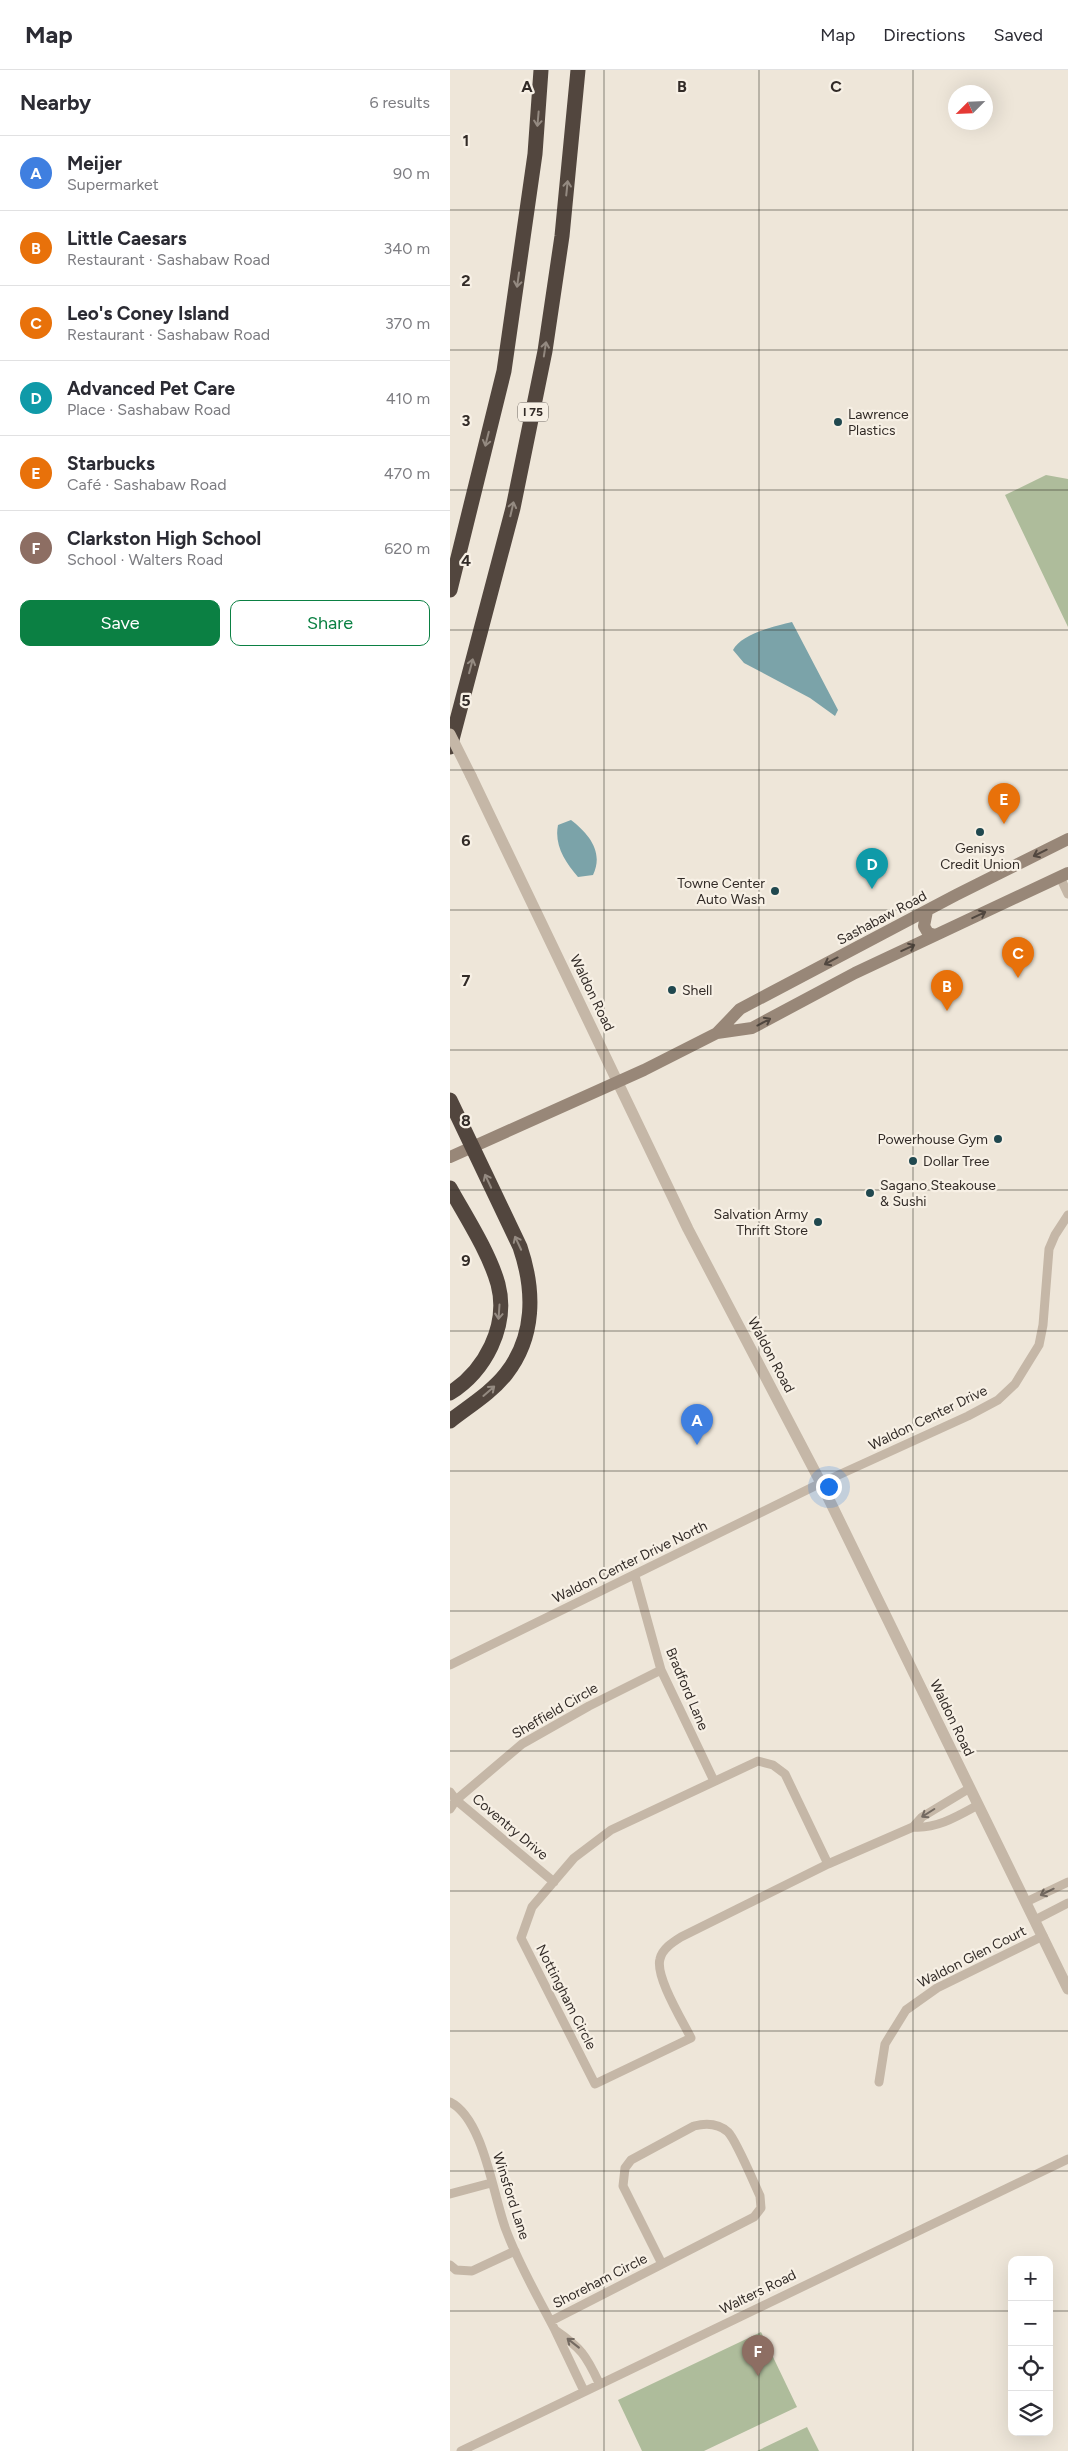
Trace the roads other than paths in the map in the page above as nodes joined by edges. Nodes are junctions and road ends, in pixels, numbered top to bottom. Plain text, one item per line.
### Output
1 (542, 70) edge
2 (578, 70) edge
3 (450, 590) edge
4 (450, 734) edge
5 (450, 747) edge
6 (1068, 840) edge
7 (1064, 875) edge
8 (1068, 894) edge
9 (927, 911) junction
10 (935, 935) junction
11 (782, 987) junction
12 (793, 1006) junction
13 (717, 1033) junction
14 (618, 1082) junction
15 (450, 1100) edge
16 (472, 1147) junction
17 (450, 1157) edge
18 (450, 1188) edge
19 (1068, 1216) edge
20 (450, 1393) edge
21 (450, 1420) edge
22 (821, 1483) junction
23 (635, 1576) junction
24 (450, 1665) edge
25 (661, 1670) junction
26 (714, 1781) junction
27 (970, 1788) junction
28 (450, 1792) edge
29 (456, 1800) junction
30 (978, 1805) junction
31 (450, 1809) edge
32 (913, 1827) junction
33 (828, 1864) junction
34 (554, 1882) junction
35 (1068, 1882) edge
36 (1026, 1902) junction
37 (1068, 1903) edge
38 (1035, 1920) junction
39 (1043, 1936) junction
40 (1068, 1990) edge
41 (879, 2082) dead end
42 (450, 2102) edge
43 (1068, 2159) edge
44 (491, 2183) junction
45 (450, 2194) edge
46 (515, 2251) junction
47 (662, 2264) junction
48 (450, 2265) edge
49 (551, 2322) junction
50 (555, 2330) junction
51 (599, 2384) junction
52 (584, 2391) junction
53 (461, 2451) edge

1 -> 3 highway
5 -> 2 highway, I 75
4 - 14 street, Waldon Road, bridge
6 -> 9 main road, Sashabaw Road
7 - 8 street
10 -> 7 main road, Sashabaw Road
9 - 10 main road
9 -> 11 main road, Sashabaw Road
12 -> 10 main road, Sashabaw Road
11 - 12 main road
11 - 13 main road, Sashabaw Road
13 -> 12 main road, Sashabaw Road
13 - 14 main road, Sashabaw Road
14 - 16 main road, Sashabaw Road
14 - 22 street, Waldon Road
15 - 16 highway
16 - 17 main road, Sashabaw Road
21 -> 16 highway
18 -> 20 highway
19 - 22 street, Waldon Center Drive
22 - 23 street, Waldon Center Drive North
22 - 27 street, Waldon Road
23 - 24 street, Waldon Center Drive North
23 - 25 street, Bradford Lane
25 - 26 street, Bradford Lane
25 - 29 street, Sheffield Circle
26 - 33 street, Nottingham Circle
26 - 34 street, Nottingham Circle
27 - 30 street, Waldon Road
27 -> 32 street, Nottingham Circle
28 - 29 street, Coventry Drive
29 - 31 street, Sheffield Circle
29 - 34 street, Coventry Drive
30 - 32 street, Nottingham Circle
30 - 36 street, Waldon Road
32 - 33 street, Nottingham Circle
33 - 34 street, Nottingham Circle
35 -> 36 street
36 - 38 street, Waldon Road
37 - 38 street
38 - 39 street, Waldon Road
39 - 40 street, Waldon Road
39 - 41 street, Waldon Glen Court
42 - 44 street, Winsford Lane
43 - 51 street, Walters Road
44 - 45 street
44 - 46 street, Winsford Lane
46 - 48 street
46 - 49 street, Winsford Lane
47 - 47 street, Shoreham Circle
47 - 49 street, Shoreham Circle
49 - 50 street, Winsford Lane
51 -> 50 street, Winsford Lane
50 - 52 street, Winsford Lane
51 - 52 street, Walters Road
52 - 53 street, Walters Road

